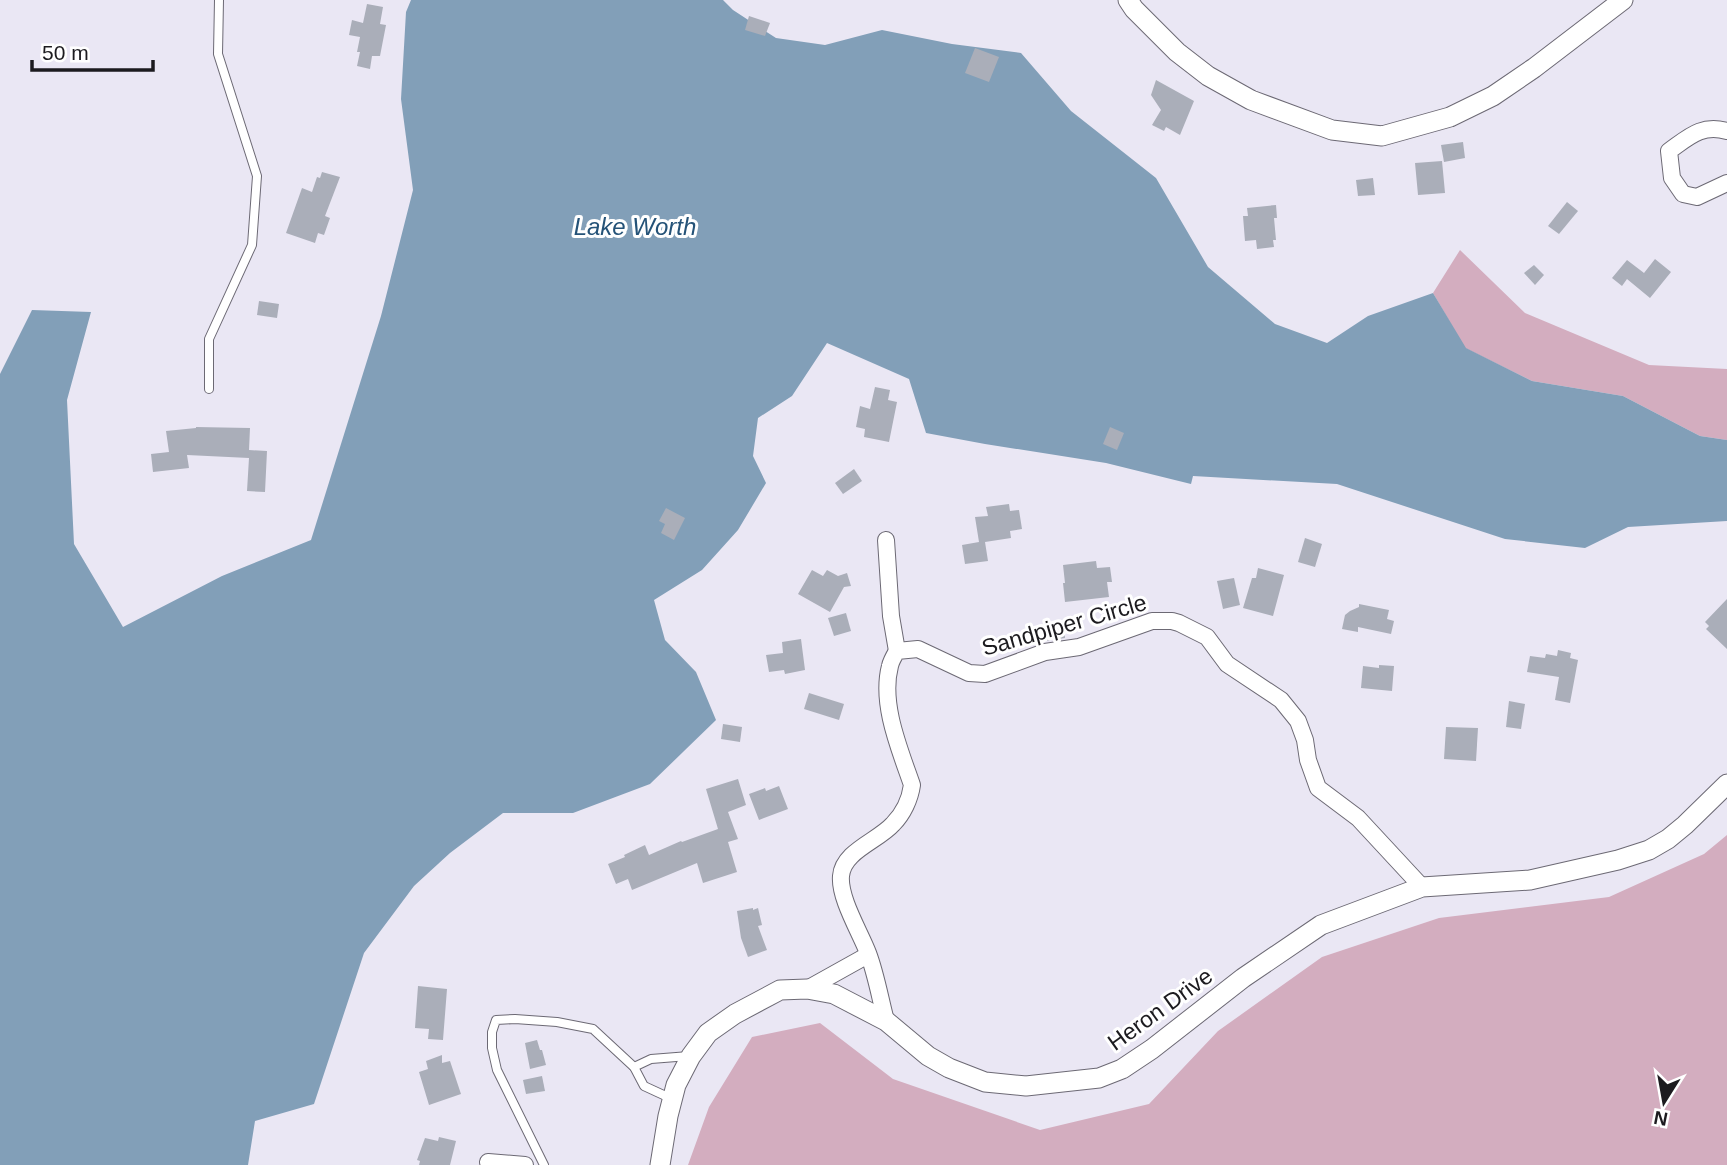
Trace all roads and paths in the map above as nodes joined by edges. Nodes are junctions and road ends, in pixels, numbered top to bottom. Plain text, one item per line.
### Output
1 (219, 0) edge
2 (1128, 0) edge
3 (1623, 0) edge
4 (1727, 131) edge
5 (1727, 183) edge
6 (209, 389) dead end
7 (886, 541) dead end
8 (897, 652) junction
9 (1727, 784) edge
10 (1422, 887) junction
11 (869, 954) junction
12 (807, 989) junction
13 (886, 1021) junction
14 (691, 1056) junction
15 (634, 1067) junction
16 (672, 1099) junction
17 (488, 1162) dead end
18 (525, 1165) edge
19 (544, 1165) edge
20 (660, 1165) edge

1 - 6 lane
2 - 3 street
4 - 5 street
7 - 8 street
8 - 10 street, Sandpiper Circle
8 - 11 street
9 - 10 street, Heron Drive
10 - 13 street, Heron Drive
11 - 12 street
11 - 13 street
12 - 13 street, Heron Drive
12 - 14 street, Heron Drive
14 - 15 lane
14 - 16 street, Heron Drive
15 - 16 lane
15 - 19 lane
16 - 20 street, Heron Drive
17 - 18 street

